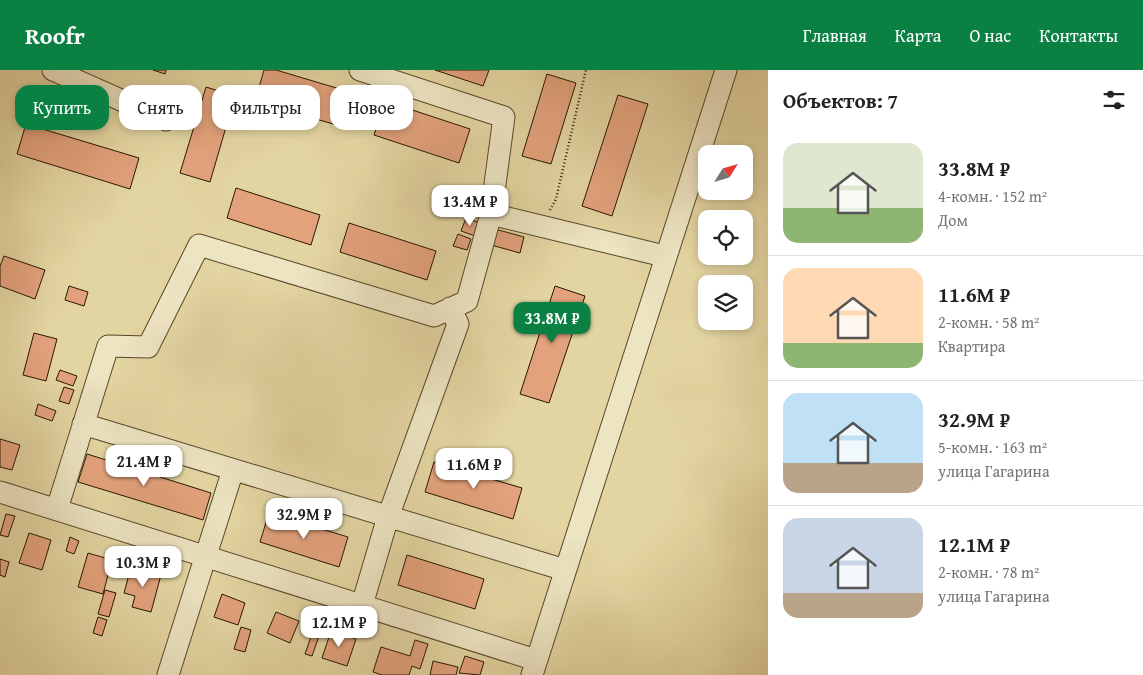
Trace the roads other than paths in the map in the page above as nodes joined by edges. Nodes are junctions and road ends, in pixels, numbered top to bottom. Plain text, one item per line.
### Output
1 (53, 70) edge
2 (360, 70) edge
3 (726, 70) edge
4 (119, 99) edge
5 (491, 214) junction
6 (664, 256) junction
7 (450, 308) junction
8 (84, 424) junction
9 (233, 470) junction
10 (0, 492) edge
11 (57, 509) junction
12 (388, 517) junction
13 (208, 556) junction
14 (564, 570) junction
15 (362, 605) junction
16 (534, 667) edge
17 (168, 675) edge

1 - 4 street
2 - 5 street
3 - 6 street
5 - 6 street
5 - 7 street
6 - 14 street
7 - 8 street
7 - 12 street
8 - 9 street
8 - 11 street
9 - 12 street
9 - 13 street
10 - 11 street
11 - 13 street
12 - 14 street
12 - 15 street
13 - 15 street
13 - 17 street
14 - 16 street
15 - 16 street

